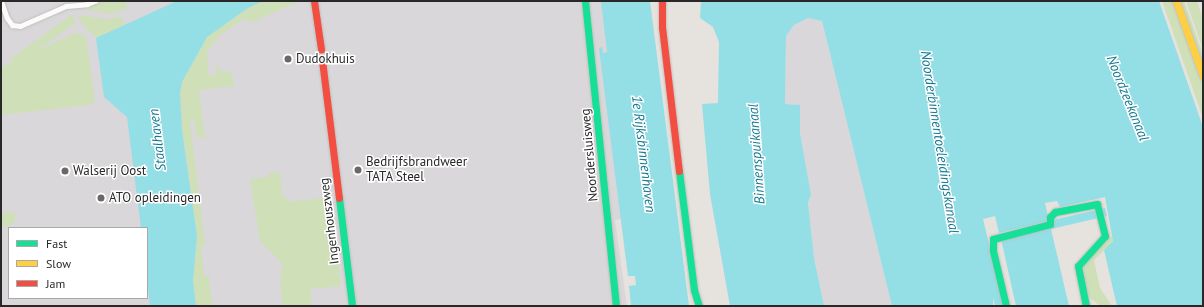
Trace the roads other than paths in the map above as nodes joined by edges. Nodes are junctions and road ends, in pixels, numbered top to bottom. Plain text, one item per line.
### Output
1 (1, 1) edge
2 (95, 1) edge
3 (314, 1) edge
4 (585, 1) edge
5 (662, 1) edge
6 (1176, 1) edge
7 (320, 49) dead end
8 (322, 60) dead end
9 (1203, 76) edge
10 (352, 306) edge
11 (616, 306) edge
12 (699, 306) edge
13 (1006, 306) edge
14 (1086, 306) edge

1 - 2 street
3 - 7 street
4 - 11 street, Noordersluisweg
5 - 12 street
6 - 9 street
8 - 10 street, Ingenhouszweg
13 - 14 street

